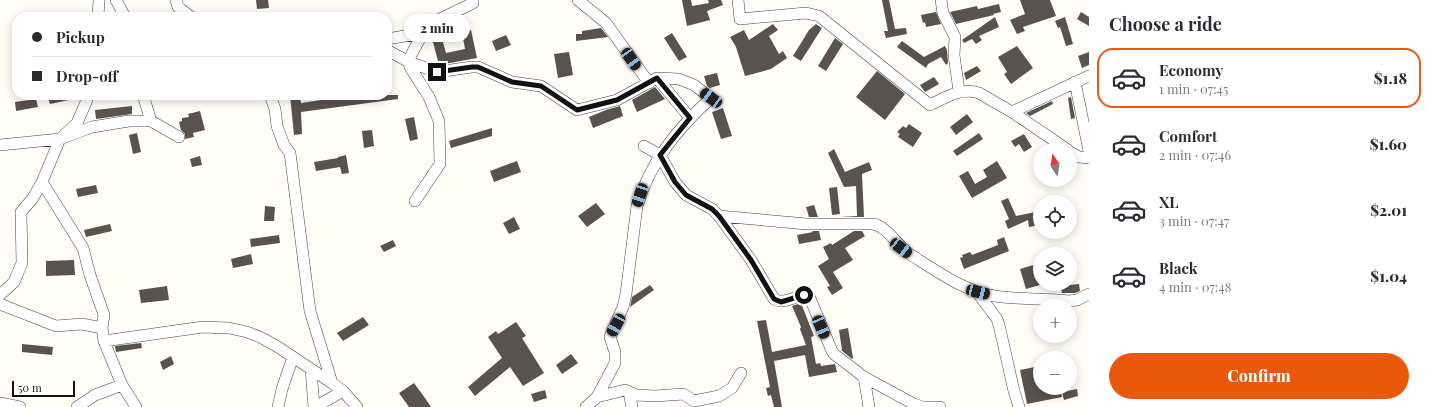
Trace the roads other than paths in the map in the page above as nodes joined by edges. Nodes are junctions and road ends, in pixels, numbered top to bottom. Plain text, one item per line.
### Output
1 (99, 0) edge
2 (116, 0) edge
3 (176, 0) edge
4 (473, 0) edge
5 (578, 0) edge
6 (738, 0) edge
7 (941, 0) edge
8 (98, 12) edge
9 (122, 12) edge
10 (184, 12) edge
11 (423, 33) junction
12 (392, 39) edge
13 (392, 53) edge
14 (409, 62) junction
15 (1089, 76) edge
16 (653, 81) junction
17 (1075, 82) junction
18 (960, 91) junction
19 (87, 100) edge
20 (145, 100) edge
21 (272, 100) edge
22 (1012, 112) junction
23 (690, 118) junction
24 (151, 121) junction
25 (179, 137) dead end
26 (60, 139) junction
27 (1057, 143) edge
28 (0, 145) edge
29 (644, 146) dead end
30 (1089, 151) edge
31 (660, 155) junction
32 (1077, 155) edge
33 (1089, 158) edge
34 (42, 182) junction
35 (415, 201) dead end
36 (719, 216) junction
37 (978, 292) junction
38 (1089, 294) edge
39 (0, 295) edge
40 (0, 304) edge
41 (102, 328) junction
42 (104, 341) junction
43 (293, 357) junction
44 (312, 370) junction
45 (741, 373) dead end
46 (864, 377) junction
47 (332, 383) junction
48 (122, 385) junction
49 (343, 391) junction
50 (629, 392) junction
51 (597, 397) junction
52 (0, 403) edge
53 (20, 407) edge
54 (77, 407) edge
55 (136, 407) edge
56 (278, 407) edge
57 (314, 407) edge
58 (357, 407) edge
59 (586, 407) edge
60 (632, 407) edge
61 (870, 407) edge
62 (922, 407) edge
63 (940, 407) edge
64 (1019, 407) edge

1 - 8 street
2 - 9 street
3 - 10 street
4 - 11 street
5 - 16 street
6 - 18 street
7 - 18 street
11 - 12 street
11 - 14 street
13 - 14 street
14 - 16 street
14 - 35 street
15 - 17 street
16 - 23 street
16 - 23 street
17 - 22 street
17 - 30 street
18 - 22 street
19 - 26 street
20 - 24 street
21 - 47 street
22 - 27 street
23 - 31 street
24 - 25 street
24 - 26 street
26 - 28 street
26 - 34 street
29 - 31 street
31 - 36 street
31 - 51 street
32 - 33 street
34 - 39 street
34 - 41 street
36 - 37 street
36 - 46 street
37 - 38 street
37 - 64 street
40 - 41 street
41 - 42 street
42 - 43 street
42 - 48 street
43 - 44 street
43 - 56 street
44 - 47 street
44 - 57 street
45 - 50 street
46 - 61 street
46 - 62 street
47 - 49 street
48 - 54 street
48 - 55 street
49 - 57 street
49 - 58 street
50 - 51 street
50 - 60 street
51 - 59 street
52 - 53 street
62 - 63 street

